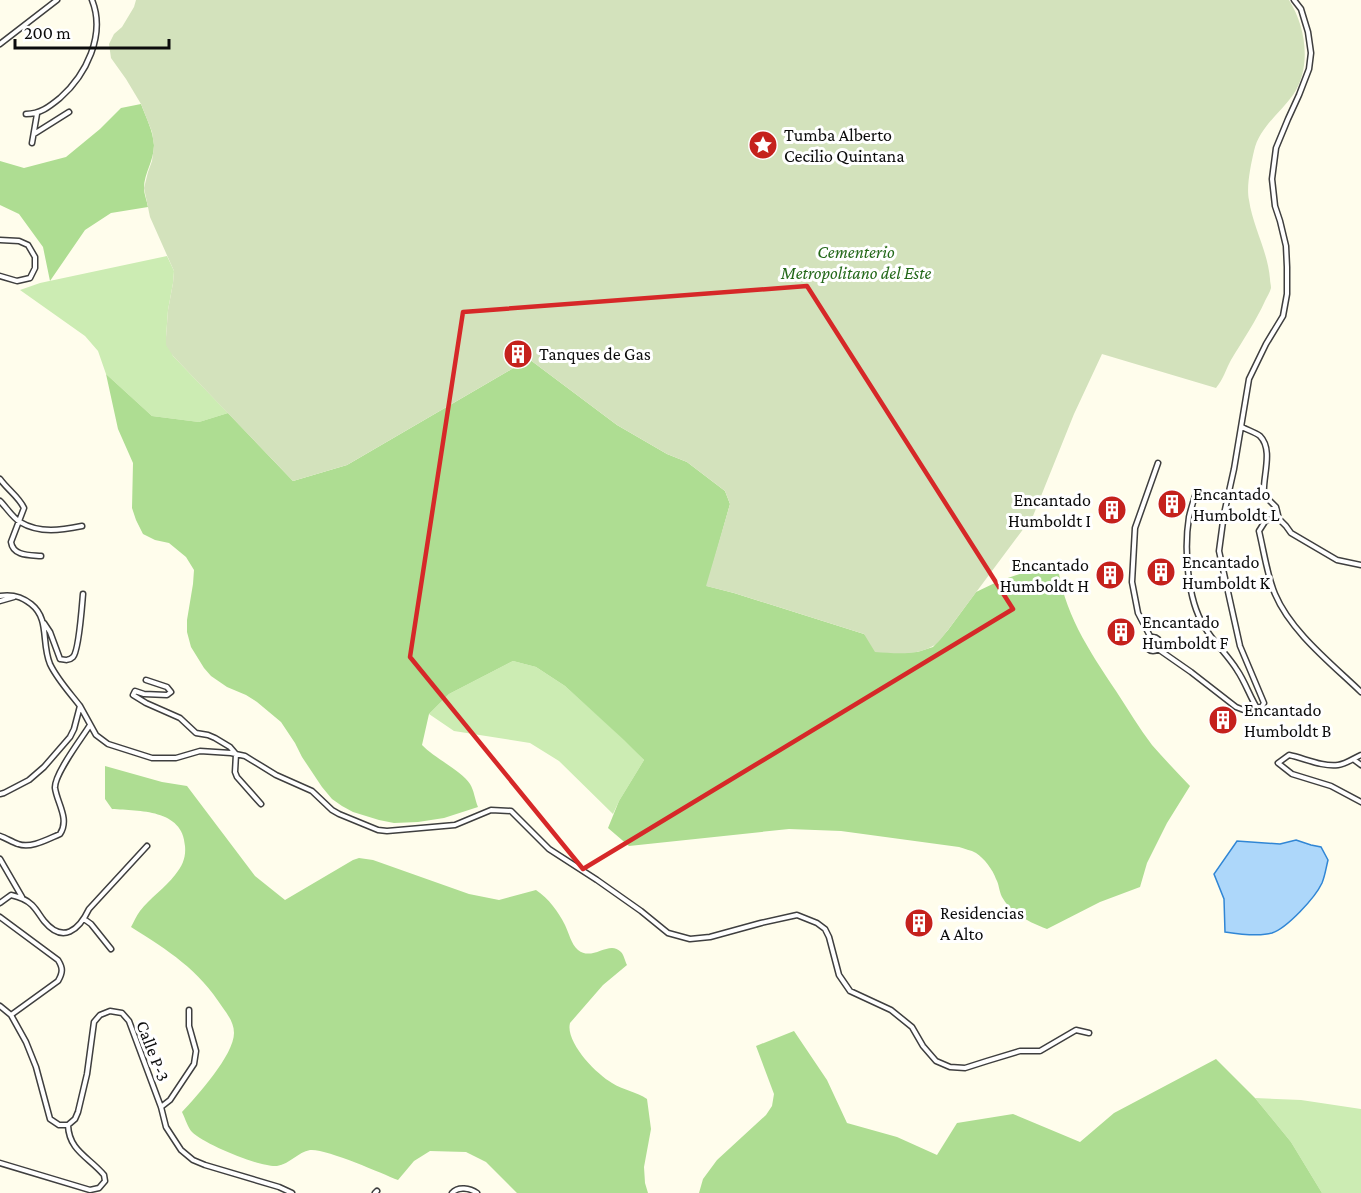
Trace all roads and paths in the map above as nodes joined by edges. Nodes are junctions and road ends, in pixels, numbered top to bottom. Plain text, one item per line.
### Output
1 (57, 0) edge
2 (92, 0) edge
3 (1294, 0) edge
4 (0, 44) edge
5 (69, 112) dead end
6 (26, 114) dead end
7 (37, 114) junction
8 (34, 134) junction
9 (32, 143) dead end
10 (0, 240) edge
11 (0, 276) edge
12 (1242, 427) junction
13 (1158, 463) dead end
14 (0, 479) edge
15 (1197, 490) dead end
16 (0, 501) edge
17 (1279, 519) junction
18 (19, 522) junction
19 (82, 526) dead end
20 (41, 556) dead end
21 (1361, 565) edge
22 (83, 594) dead end
23 (0, 596) edge
24 (18, 596) junction
25 (0, 601) edge
26 (44, 622) junction
27 (1150, 638) junction
28 (1158, 649) junction
29 (146, 680) dead end
30 (1361, 692) edge
31 (80, 706) junction
32 (1259, 711) junction
33 (90, 725) junction
34 (236, 754) junction
35 (1361, 754) edge
36 (1353, 759) junction
37 (1361, 765) edge
38 (0, 794) edge
39 (1361, 802) edge
40 (261, 804) dead end
41 (0, 836) edge
42 (147, 846) dead end
43 (0, 859) edge
44 (23, 898) junction
45 (0, 903) edge
46 (0, 917) edge
47 (84, 919) junction
48 (111, 949) dead end
49 (0, 1006) edge
50 (189, 1010) dead end
51 (11, 1015) junction
52 (1089, 1033) dead end
53 (160, 1107) junction
54 (69, 1125) junction
55 (0, 1163) edge
56 (292, 1193) edge
57 (452, 1193) edge
58 (477, 1193) edge

1 - 4 street
2 - 7 street
3 - 12 street
5 - 8 street
6 - 7 street
7 - 8 street
8 - 9 street
10 - 11 street
12 - 17 street
12 - 32 street
13 - 27 street
14 - 18 street
15 - 32 street
16 - 18 street
17 - 21 street
17 - 30 street
18 - 19 street
18 - 20 street
22 - 26 street
23 - 24 street
24 - 25 street
24 - 26 street
26 - 31 street
27 - 28 street
27 - 28 street
28 - 32 street
29 - 34 street
31 - 33 street
31 - 38 street
33 - 34 street
33 - 41 street
34 - 40 street
34 - 52 street
35 - 36 street
36 - 37 street
36 - 39 street
42 - 47 street
43 - 44 street
44 - 45 street
44 - 47 street
46 - 51 street
47 - 48 street
49 - 51 street
50 - 53 street
51 - 54 street
53 - 54 street, Calle P-3
53 - 56 street, Calle P-3
54 - 55 street
57 - 58 street

